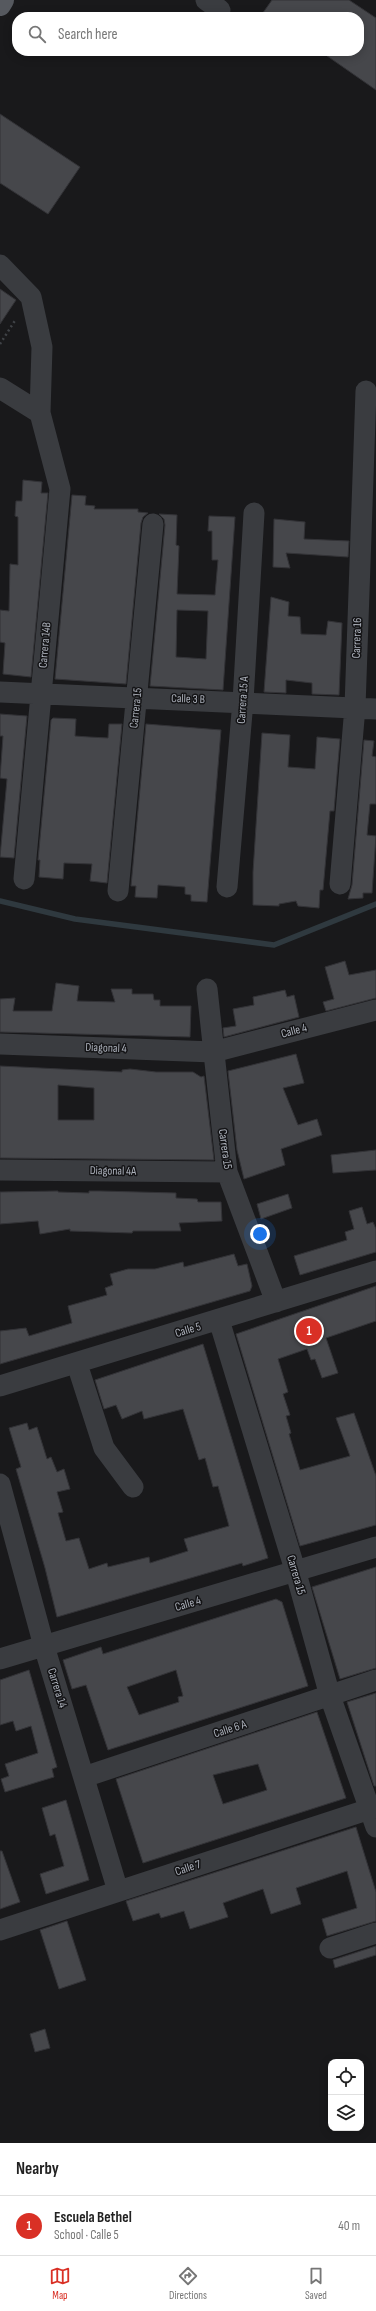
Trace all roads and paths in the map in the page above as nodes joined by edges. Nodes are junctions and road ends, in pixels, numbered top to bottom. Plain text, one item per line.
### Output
1 (3, 0) edge
2 (0, 5) edge
3 (0, 265) edge
4 (0, 388) edge
5 (366, 391) dead end
6 (40, 414) junction
7 (254, 513) dead end
8 (153, 524) dead end
9 (0, 692) edge
10 (40, 694) junction
11 (137, 698) junction
12 (243, 701) junction
13 (355, 707) junction
14 (376, 708) edge
15 (24, 879) dead end
16 (340, 884) dead end
17 (228, 887) dead end
18 (118, 891) dead end
19 (207, 989) dead end
20 (376, 1010) edge
21 (0, 1044) edge
22 (213, 1052) junction
23 (0, 1170) edge
24 (227, 1172) junction
25 (376, 1271) edge
26 (276, 1302) junction
27 (219, 1320) junction
28 (76, 1364) junction
29 (0, 1386) edge
30 (0, 1484) edge
31 (133, 1487) dead end
32 (376, 1547) edge
33 (296, 1573) junction
34 (44, 1646) junction
35 (0, 1659) edge
36 (376, 1680) edge
37 (330, 1696) junction
38 (84, 1777) junction
39 (374, 1814) edge
40 (118, 1890) junction
41 (0, 1930) edge
42 (376, 1933) edge
43 (330, 1948) dead end

1 - 2 main road
3 - 6 street, Carrera 14B
4 - 6 street
5 - 13 street, Carrera 16
6 - 10 street, Carrera 14B
7 - 12 street, Carrera 15 A
8 - 11 street, Carrera 15
9 - 10 street, Calle 3 B
10 - 11 street, Calle 3 B
10 - 15 street, Carrera 14B
11 - 12 street, Calle 3 B
11 - 18 street, Carrera 15
12 - 13 street, Calle 3 B
12 - 17 street, Carrera 15 A
13 - 14 street, Calle 3 B
13 - 16 street, Carrera 16
19 - 22 street, Carrera 15
20 - 22 street, Calle 4
21 - 22 street, Diagonal 4
22 - 24 street, Carrera 15
23 - 24 street, Diagonal 4A
24 - 26 street, Carrera 15
25 - 26 street, Calle 5
26 - 27 street, Calle 5
27 - 28 street, Calle 5
27 - 33 street, Carrera 15
28 - 29 street, Calle 5
28 - 31 street
30 - 34 street, Carrera 14
32 - 33 street, Calle 4
33 - 34 street, Calle 4
33 - 37 street, Carrera 15
34 - 35 street, Calle 4
34 - 38 street, Carrera 14
36 - 37 street, Calle 6 A
37 - 38 street, Calle 6 A
37 - 39 street, Carrera 15
38 - 40 street, Carrera 14
39 - 40 street, Calle 7
40 - 41 street, Calle 7
42 - 43 street

